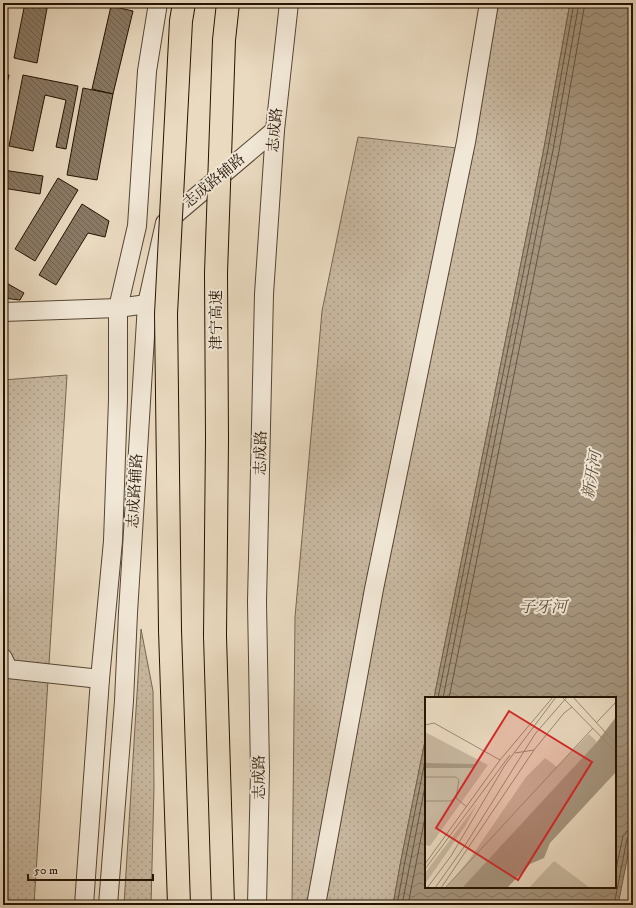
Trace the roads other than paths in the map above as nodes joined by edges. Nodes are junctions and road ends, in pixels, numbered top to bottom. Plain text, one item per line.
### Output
1 (158, 3) edge
2 (184, 3) edge
3 (228, 3) edge
4 (289, 3) edge
5 (488, 3) edge
6 (275, 130) junction
7 (146, 304) junction
8 (118, 308) junction
9 (3, 312) edge
10 (5, 668) edge
11 (100, 679) junction
12 (84, 905) edge
13 (108, 905) edge
14 (179, 905) edge
15 (223, 905) edge
16 (257, 905) edge
17 (316, 905) edge

1 - 8 street
2 - 14 highway, bridge
3 - 15 highway, 津宁高速, bridge
4 - 6 street, 志成路
5 - 17 street
6 - 7 street, 志成路辅路
6 - 16 street, 志成路
7 - 8 street
7 - 13 street, 志成路辅路
8 - 9 street
8 - 11 street
10 - 11 street
11 - 12 street

